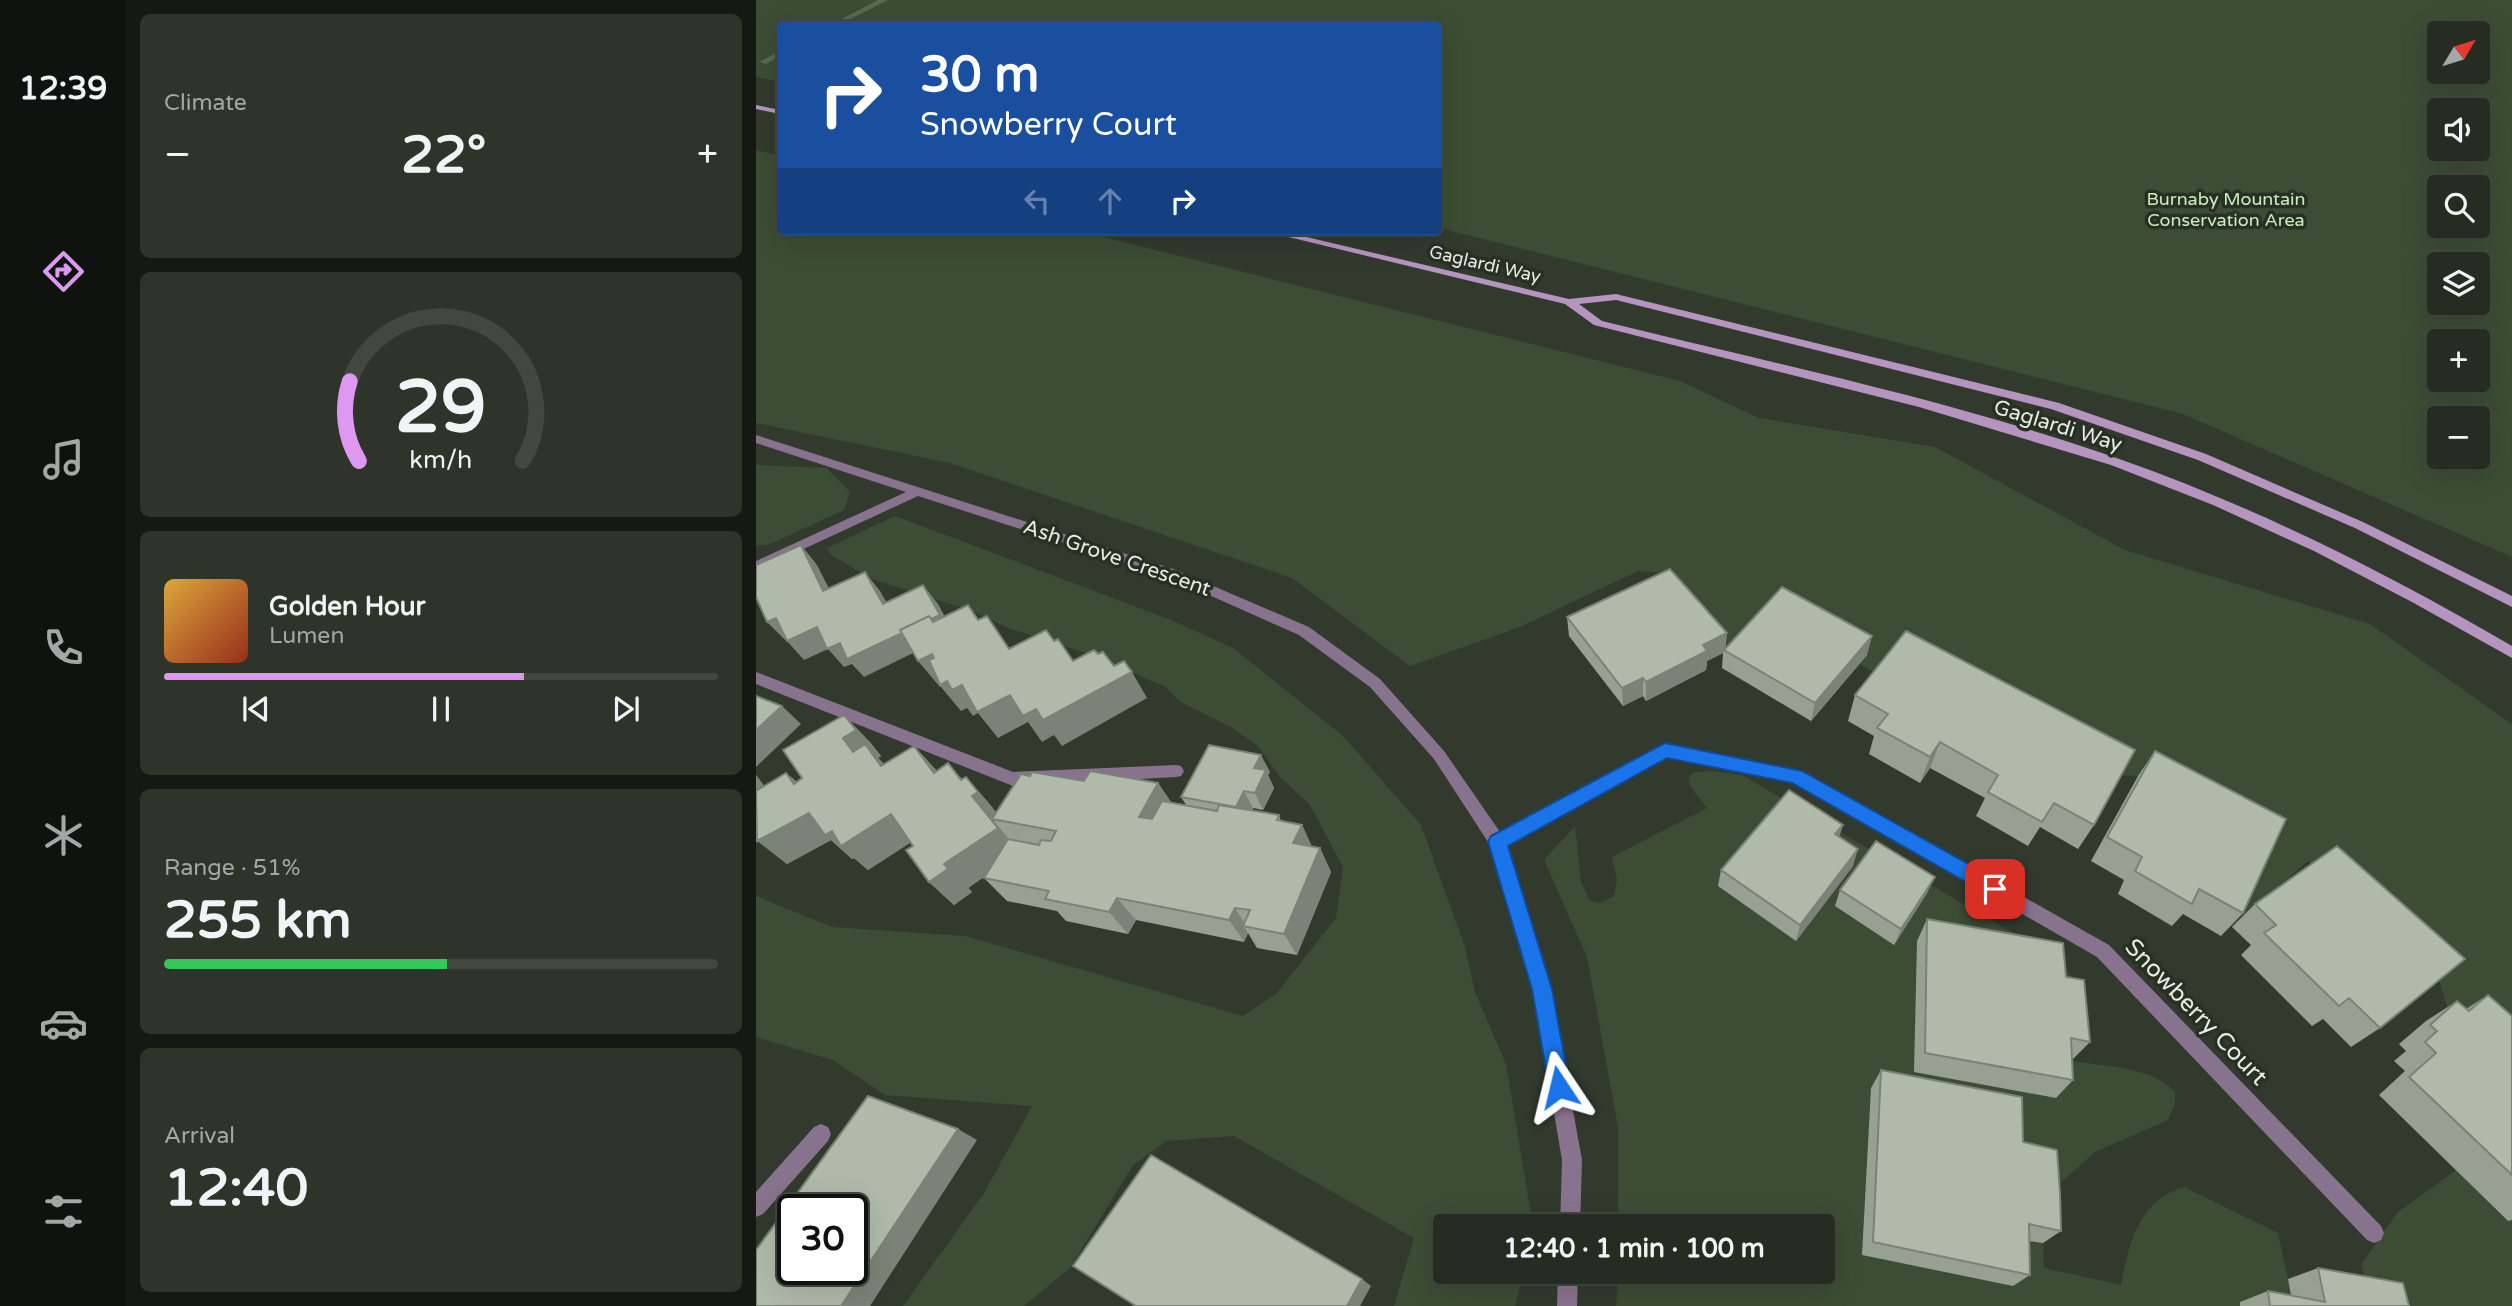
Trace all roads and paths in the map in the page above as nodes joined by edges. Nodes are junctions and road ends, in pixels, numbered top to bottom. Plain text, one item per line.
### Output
1 (756, 107) edge
2 (777, 111) edge
3 (1286, 235) edge
4 (1569, 302) junction
5 (756, 439) edge
6 (916, 492) junction
7 (756, 566) edge
8 (2512, 602) edge
9 (2512, 653) edge
10 (756, 678) edge
11 (1176, 771) dead end
12 (1497, 842) junction
13 (821, 1134) dead end
14 (756, 1207) edge
15 (1570, 1214) edge
16 (2374, 1233) dead end
17 (1568, 1284) edge
18 (1567, 1306) edge

1 - 2 main road
3 - 4 main road, Gaglardi Way
4 - 8 main road, Gaglardi Way
4 - 9 main road, Gaglardi Way
5 - 6 street, Ash Grove Crescent
6 - 7 street
6 - 12 street, Ash Grove Crescent
10 - 11 street
12 - 15 street, Ash Grove Crescent
12 - 16 street, Snowberry Court
13 - 14 street
17 - 18 street

